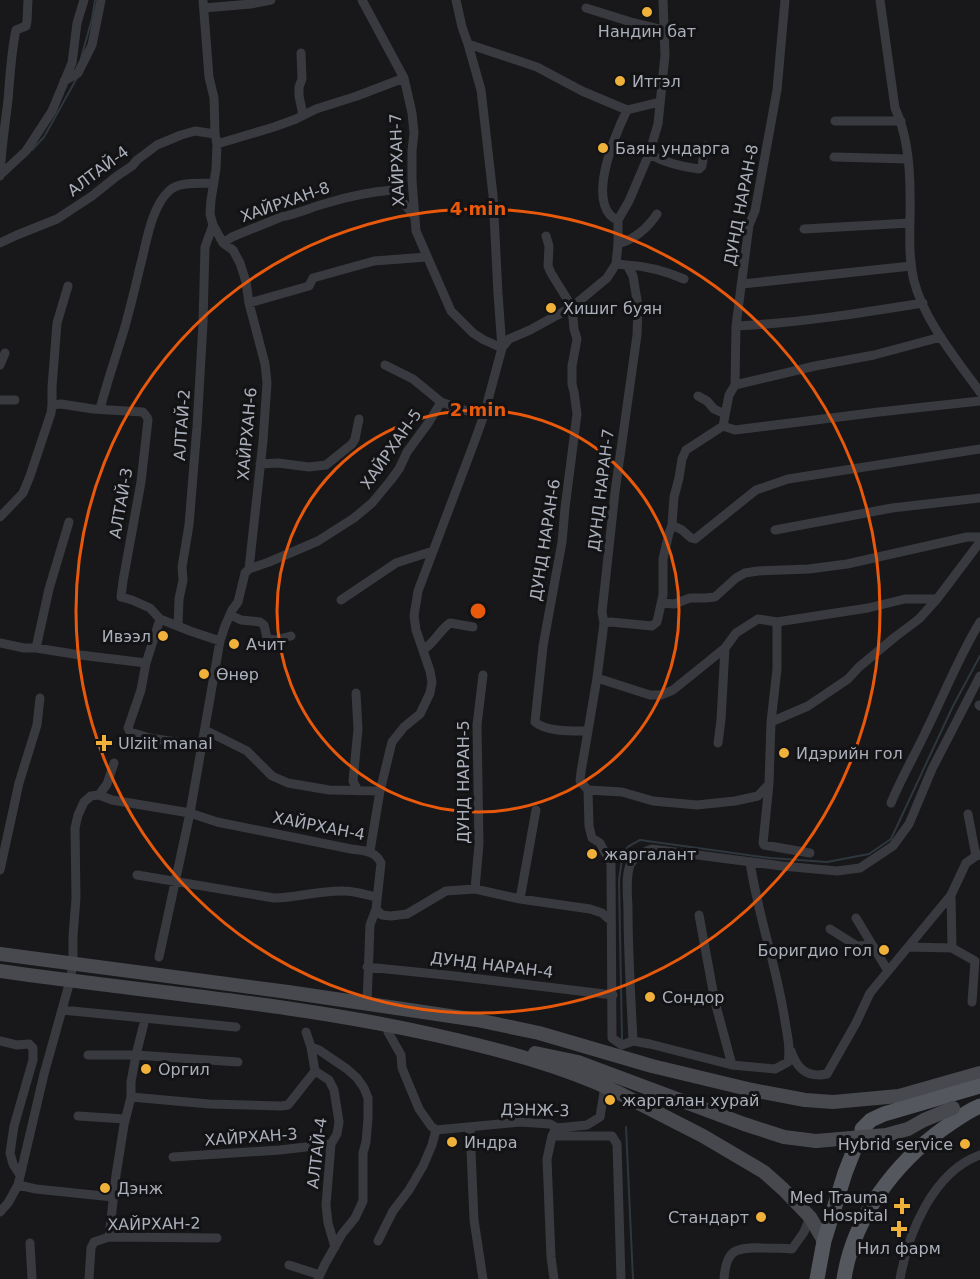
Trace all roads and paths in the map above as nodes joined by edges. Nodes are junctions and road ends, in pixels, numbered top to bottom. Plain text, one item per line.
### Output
1 (28, 0) edge
2 (84, 0) edge
3 (101, 0) edge
4 (271, 0) edge
5 (362, 0) edge
6 (456, 0) edge
7 (663, 0) edge
8 (785, 0) edge
9 (880, 0) edge
10 (204, 4) edge
11 (586, 8) dead end
12 (664, 30) junction
13 (468, 44) junction
14 (302, 53) dead end
15 (404, 78) junction
16 (64, 81) junction
17 (660, 102) junction
18 (627, 110) junction
19 (303, 115) junction
20 (835, 121) dead end
21 (901, 121) junction
22 (216, 139) junction
23 (705, 146) dead end
24 (649, 154) junction
25 (834, 157) dead end
26 (908, 159) junction
27 (0, 176) edge
28 (214, 183) junction
29 (657, 214) dead end
30 (414, 216) junction
31 (618, 220) junction
32 (910, 223) junction
33 (213, 225) junction
34 (804, 229) dead end
35 (546, 236) dead end
36 (0, 243) edge
37 (223, 243) junction
38 (618, 244) junction
39 (427, 257) junction
40 (616, 264) junction
41 (627, 265) junction
42 (911, 266) junction
43 (684, 279) dead end
44 (742, 285) junction
45 (68, 286) dead end
46 (249, 303) junction
47 (923, 303) junction
48 (572, 308) junction
49 (736, 326) junction
50 (941, 337) junction
51 (502, 348) junction
52 (5, 353) dead end
53 (385, 364) dead end
54 (0, 365) edge
55 (735, 385) junction
56 (980, 392) edge
57 (698, 396) dead end
58 (0, 400) edge
59 (15, 400) dead end
60 (980, 401) edge
61 (441, 402) junction
62 (52, 405) junction
63 (100, 409) junction
64 (725, 414) junction
65 (484, 415) junction
66 (359, 419) dead end
67 (723, 426) junction
68 (980, 449) edge
69 (260, 464) junction
70 (980, 498) edge
71 (0, 518) edge
72 (69, 522) dead end
73 (672, 525) junction
74 (775, 530) dead end
75 (980, 537) edge
76 (980, 542) edge
77 (433, 551) junction
78 (249, 568) junction
79 (937, 599) junction
80 (341, 600) dead end
81 (662, 603) junction
82 (230, 615) junction
83 (160, 619) junction
84 (777, 622) junction
85 (980, 622) edge
86 (604, 623) junction
87 (178, 626) junction
88 (473, 627) dead end
89 (291, 636) dead end
90 (220, 641) junction
91 (0, 643) edge
92 (36, 648) junction
93 (725, 648) junction
94 (423, 650) junction
95 (146, 663) junction
96 (483, 675) dead end
97 (980, 676) edge
98 (597, 678) junction
99 (356, 693) dead end
100 (40, 698) dead end
101 (771, 722) junction
102 (205, 730) junction
103 (588, 731) junction
104 (718, 743) dead end
105 (201, 746) junction
106 (114, 763) dead end
107 (769, 784) junction
108 (588, 790) junction
109 (358, 791) junction
110 (380, 791) junction
111 (99, 795) junction
112 (891, 803) dead end
113 (536, 810) dead end
114 (190, 813) junction
115 (968, 814) dead end
116 (370, 851) junction
117 (810, 853) dead end
118 (978, 855) edge
119 (750, 862) junction
120 (0, 870) edge
121 (137, 875) dead end
122 (174, 882) junction
123 (475, 890) junction
124 (951, 895) junction
125 (377, 897) junction
126 (520, 899) junction
127 (376, 909) junction
128 (699, 915) dead end
129 (856, 918) dead end
130 (611, 921) junction
131 (830, 929) dead end
132 (872, 945) junction
133 (908, 946) junction
134 (952, 948) junction
135 (0, 954) edge
136 (159, 957) dead end
137 (977, 961) edge
138 (73, 964) junction
139 (368, 967) junction
140 (0, 971) edge
141 (888, 971) junction
142 (70, 981) junction
143 (613, 995) junction
144 (972, 1002) dead end
145 (367, 1004) junction
146 (62, 1010) junction
147 (146, 1019) junction
148 (236, 1027) dead end
149 (385, 1028) junction
150 (306, 1032) dead end
151 (0, 1041) edge
152 (633, 1041) junction
153 (311, 1047) junction
154 (791, 1051) junction
155 (88, 1055) dead end
156 (136, 1055) junction
157 (238, 1062) dead end
158 (732, 1065) junction
159 (315, 1071) junction
160 (980, 1073) edge
161 (605, 1086) junction
162 (980, 1086) edge
163 (131, 1097) junction
164 (980, 1103) edge
165 (78, 1116) dead end
166 (125, 1119) junction
167 (470, 1127) junction
168 (862, 1129) dead end
169 (436, 1130) junction
170 (555, 1132) junction
171 (331, 1144) junction
172 (856, 1145) dead end
173 (980, 1155) edge
174 (173, 1157) dead end
175 (19, 1180) junction
176 (113, 1197) junction
177 (0, 1212) edge
178 (810, 1217) junction
179 (109, 1237) junction
180 (217, 1239) dead end
181 (824, 1240) junction
182 (378, 1242) dead end
183 (30, 1243) dead end
184 (335, 1246) junction
185 (289, 1265) dead end
186 (319, 1277) edge
187 (32, 1279) edge
188 (89, 1279) edge
189 (483, 1279) edge
190 (554, 1279) edge
191 (621, 1279) edge
192 (724, 1279) edge
193 (817, 1279) edge
194 (844, 1279) edge
195 (900, 1279) edge

1 - 27 street
2 - 16 street
3 - 16 street
4 - 10 street
5 - 15 street, ХАЙРХАН-7
6 - 13 street
7 - 12 street
8 - 44 street, ДУНД НАРАН-8
9 - 21 street
10 - 22 street
11 - 12 street
12 - 17 street
13 - 18 street
13 - 51 street
14 - 19 street
15 - 19 street
15 - 30 street, ХАЙРХАН-7
16 - 27 street
17 - 18 street
17 - 24 street
18 - 31 street
19 - 22 street
20 - 21 street
21 - 26 street
22 - 28 street
22 - 36 street, АЛТАЙ-4
23 - 24 street
24 - 31 street
25 - 26 street
26 - 32 street
28 - 33 street
28 - 63 street
29 - 38 street
30 - 37 street, ХАЙРХАН-8
30 - 39 street, ХАЙРХАН-7
31 - 38 street
32 - 34 street
32 - 42 street
33 - 37 street
33 - 87 street, АЛТАЙ-2
35 - 48 street
37 - 46 street
38 - 40 street
39 - 46 street
39 - 51 street, ХАЙРХАН-7
40 - 41 street
40 - 48 street
41 - 43 street
41 - 86 street, ДУНД НАРАН-7
42 - 44 street
42 - 47 street
44 - 49 street, ДУНД НАРАН-8
45 - 62 street
46 - 69 street, ХАЙРХАН-6
47 - 49 street
47 - 50 street
48 - 51 street
48 - 103 street, ДУНД НАРАН-6
49 - 55 street, ДУНД НАРАН-8
50 - 55 street
50 - 56 street
51 - 65 street
52 - 54 street
53 - 61 street
55 - 64 street, ДУНД НАРАН-8
57 - 64 street
58 - 59 street
60 - 67 street
61 - 65 street
61 - 78 street, ХАЙРХАН-5
62 - 63 street, АЛТАЙ-3
62 - 71 street
63 - 83 street, АЛТАЙ-3
64 - 67 street, ДУНД НАРАН-8
65 - 77 street
66 - 69 street
67 - 73 street
68 - 73 street
69 - 78 street, ХАЙРХАН-6
70 - 74 street
72 - 92 street
73 - 81 street
75 - 81 street
76 - 79 street
77 - 80 street
77 - 94 street
78 - 82 street
79 - 84 street
79 - 101 street
81 - 86 street
82 - 89 street
82 - 90 street
83 - 87 street
83 - 95 street
84 - 93 street
84 - 101 street
85 - 112 street
86 - 98 street, ДУНД НАРАН-7
87 - 90 street
88 - 94 street
90 - 102 street
91 - 92 street
92 - 95 street
93 - 98 street
93 - 104 street
94 - 110 street
95 - 105 street
96 - 123 street, ДУНД НАРАН-5
97 - 119 street
98 - 103 street, ДУНД НАРАН-7
99 - 109 street
100 - 120 street
101 - 107 street
102 - 105 street
102 - 109 street
103 - 108 street
105 - 114 street
106 - 111 street
107 - 108 street
107 - 117 street
108 - 130 street
109 - 110 street
110 - 116 street
111 - 114 street, ХАЙРХАН-4
111 - 138 street
113 - 126 street
114 - 116 street, ХАЙРХАН-4
114 - 122 street
115 - 118 street
116 - 125 street, ХАЙРХАН-4
118 - 124 street
119 - 152 street
119 - 154 street
121 - 122 street
122 - 125 street
122 - 136 street
123 - 126 street
123 - 127 street
124 - 133 street
124 - 134 street
125 - 127 street
126 - 130 street
127 - 139 street
128 - 158 street
129 - 132 street
130 - 143 street
131 - 132 street
132 - 141 street
133 - 134 street
133 - 141 street
134 - 137 street
135 - 138 main road
137 - 144 street
138 - 142 street
138 - 145 main road
139 - 143 street, ДУНД НАРАН-4
139 - 145 street
140 - 142 main road
141 - 154 street
142 - 146 street
142 - 149 main road
143 - 152 street
145 - 160 main road
146 - 147 street
146 - 175 street
147 - 148 street
147 - 156 street
149 - 161 main road
149 - 164 main road, bridge
149 - 169 street
150 - 153 street
151 - 175 street
152 - 158 street
153 - 159 street
153 - 184 street
154 - 158 street
155 - 156 street
156 - 157 street
156 - 163 street
159 - 163 street, ХАЙРХАН-3
159 - 171 street, АЛТАЙ-4
161 - 170 street, ДЭНЖ-3
161 - 178 main road
162 - 168 main road
163 - 166 street
164 - 194 main road
165 - 166 street
166 - 176 street
167 - 169 street, ДЭНЖ-3
167 - 170 street, ДЭНЖ-3
167 - 189 street
169 - 182 street
170 - 190 street
170 - 191 street
171 - 174 street, ХАЙРХАН-3
171 - 184 street, АЛТАЙ-4
172 - 181 main road
173 - 195 street
175 - 176 street
175 - 177 street
176 - 179 street
178 - 181 main road
178 - 192 street
179 - 180 street, ХАЙРХАН-2
179 - 188 street, ХАЙРХАН-2
181 - 193 main road
183 - 187 street
184 - 186 street
185 - 186 street

